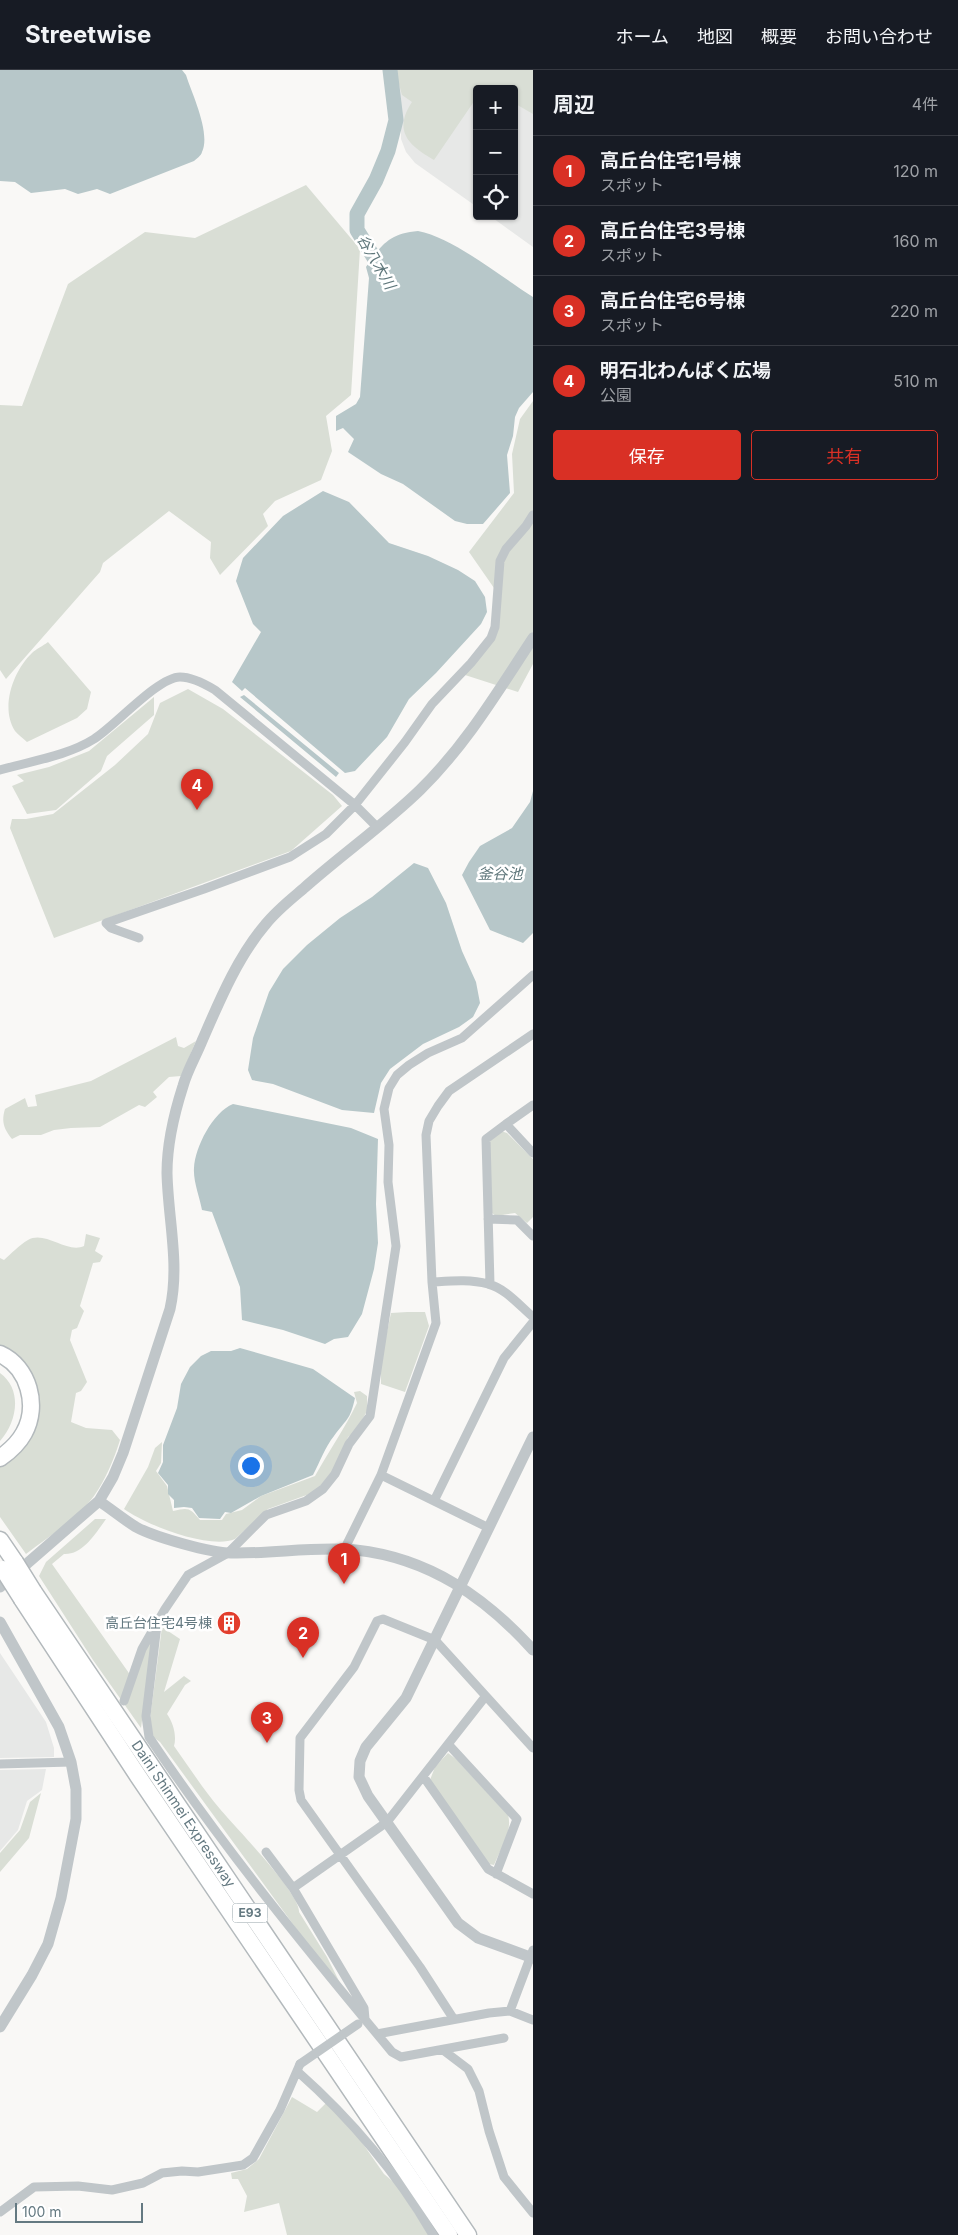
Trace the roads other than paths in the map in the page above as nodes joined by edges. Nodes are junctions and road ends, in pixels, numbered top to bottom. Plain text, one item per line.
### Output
1 (533, 515) edge
2 (533, 638) edge
3 (0, 770) edge
4 (354, 805) junction
5 (377, 826) junction
6 (139, 938) dead end
7 (533, 975) edge
8 (533, 1034) edge
9 (533, 1105) edge
10 (506, 1124) junction
11 (533, 1152) edge
12 (488, 1219) junction
13 (533, 1236) edge
14 (432, 1282) junction
15 (490, 1284) junction
16 (533, 1317) edge
17 (533, 1322) edge
18 (0, 1354) edge
19 (0, 1363) edge
20 (533, 1437) edge
21 (0, 1448) edge
22 (0, 1458) edge
23 (380, 1475) junction
24 (434, 1500) junction
25 (99, 1501) junction
26 (489, 1528) junction
27 (0, 1540) edge
28 (344, 1550) junction
29 (228, 1553) junction
30 (6, 1565) edge
31 (461, 1585) junction
32 (0, 1587) edge
33 (28, 1595) junction
34 (0, 1622) edge
35 (158, 1622) junction
36 (435, 1640) junction
37 (533, 1650) edge
38 (485, 1697) junction
39 (124, 1701) dead end
40 (448, 1744) junction
41 (533, 1748) edge
42 (71, 1762) junction
43 (0, 1764) edge
44 (424, 1776) junction
45 (387, 1822) junction
46 (266, 1852) dead end
47 (340, 1856) junction
48 (496, 1874) junction
49 (293, 1888) junction
50 (533, 1894) edge
51 (532, 1955) edge
52 (510, 2011) junction
53 (453, 2018) junction
54 (533, 2020) edge
55 (362, 2022) junction
56 (0, 2027) edge
57 (376, 2034) junction
58 (504, 2038) dead end
59 (443, 2050) junction
60 (298, 2068) junction
61 (0, 2212) edge
62 (533, 2213) edge
63 (433, 2235) edge
64 (449, 2235) edge
65 (468, 2235) edge

1 - 4 street
2 - 5 street
3 - 4 street
4 - 5 street
4 - 6 street
5 - 25 street
7 - 29 street
8 - 14 street
9 - 10 street
10 - 11 street
10 - 12 street
12 - 13 street
12 - 15 street
14 - 15 street
14 - 23 street
15 - 16 street
17 - 24 street
18 - 22 highway
19 - 21 highway
20 - 26 street
23 - 24 street
23 - 28 street
24 - 26 street
25 - 29 street
25 - 32 street
26 - 31 street
27 - 30 highway, Daini Shinmei Expressway / E93
28 - 29 street
28 - 31 street
29 - 35 street
30 - 33 highway, Daini Shinmei Expressway / E93, bridge
31 - 36 street
31 - 37 street
33 - 64 highway, Daini Shinmei Expressway / E93
33 - 65 highway, Daini Shinmei Expressway / E93
34 - 42 street
35 - 39 street
35 - 55 street
36 - 38 street
36 - 45 street
36 - 47 street
38 - 40 street
38 - 41 street
40 - 44 street
40 - 48 street
42 - 43 street
42 - 56 street
44 - 45 street
44 - 48 street
45 - 47 street
45 - 51 street
46 - 49 street
47 - 49 street
47 - 53 street
48 - 50 street
49 - 55 street
51 - 52 street
52 - 53 street
52 - 54 street
53 - 57 street
55 - 57 street
55 - 60 street, bridge
57 - 59 street
58 - 59 street
59 - 62 street
60 - 61 street
60 - 63 street

